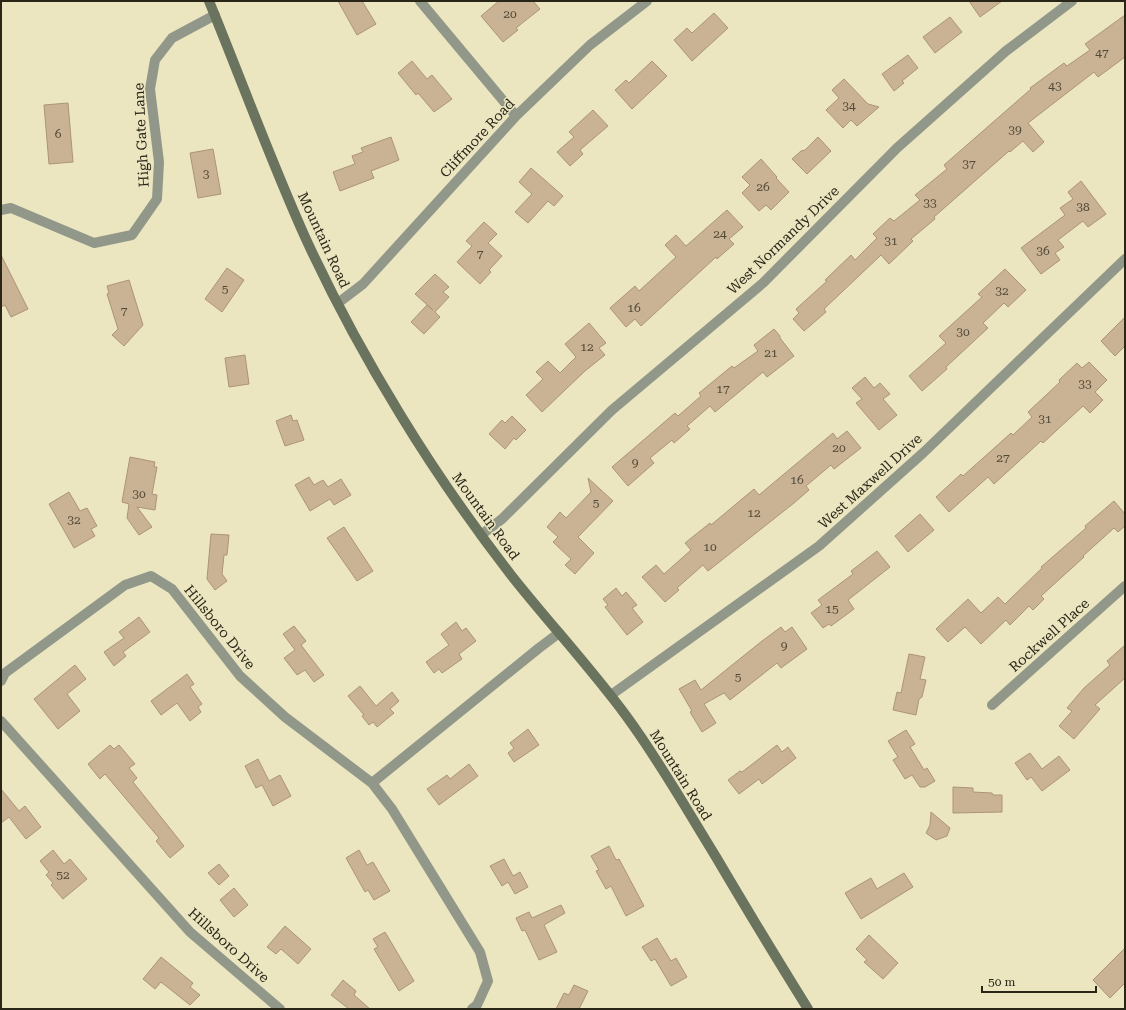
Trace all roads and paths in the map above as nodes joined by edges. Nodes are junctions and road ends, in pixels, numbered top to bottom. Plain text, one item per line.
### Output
1 (209, 1) edge
2 (420, 1) edge
3 (647, 1) edge
4 (1072, 1) edge
5 (215, 15) junction
6 (516, 116) junction
7 (1, 210) edge
8 (1125, 259) edge
9 (338, 303) junction
10 (481, 535) junction
11 (1125, 586) edge
12 (559, 633) junction
13 (1, 681) edge
14 (611, 695) junction
15 (992, 705) dead end
16 (1, 721) edge
17 (372, 783) junction
18 (280, 1009) edge
19 (472, 1009) edge
20 (808, 1009) edge

1 - 5 main road, Mountain Road
2 - 6 street
3 - 6 street, Cliffmore Road
4 - 10 street, West Normandy Drive
5 - 7 street, High Gate Lane
5 - 9 main road, Mountain Road
6 - 9 street, Cliffmore Road
8 - 14 street, West Maxwell Drive
9 - 10 main road, Mountain Road
10 - 12 main road, Mountain Road
11 - 15 street, Rockwell Place
12 - 14 main road, Mountain Road
12 - 17 street
13 - 17 street, Hillsboro Drive
14 - 20 main road, Mountain Road
16 - 18 street, Hillsboro Drive
17 - 19 street, Hillsboro Drive

